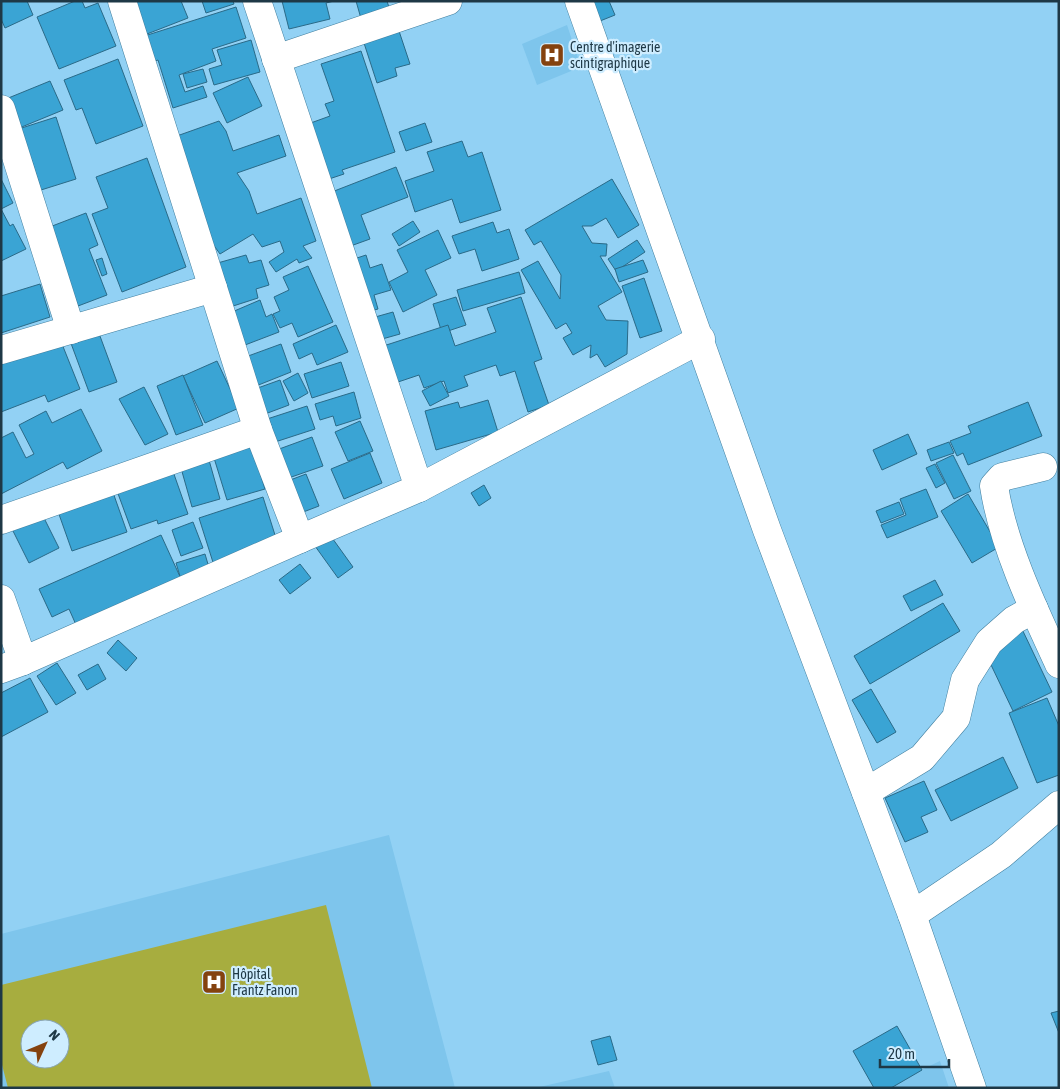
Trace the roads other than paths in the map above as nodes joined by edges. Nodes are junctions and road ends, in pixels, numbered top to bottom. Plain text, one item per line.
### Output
1 (122, 1) edge
2 (257, 1) edge
3 (448, 1) edge
4 (580, 1) edge
5 (276, 59) junction
6 (1, 109) edge
7 (213, 288) junction
8 (72, 330) junction
9 (701, 340) junction
10 (1, 350) edge
11 (258, 430) junction
12 (1043, 467) dead end
13 (419, 488) junction
14 (1, 520) edge
15 (300, 539) junction
16 (1, 599) edge
17 (1034, 609) junction
18 (1059, 664) edge
19 (12, 665) edge
20 (866, 792) junction
21 (1059, 806) edge
22 (912, 915) junction
23 (972, 1088) edge

1 - 7 street
2 - 5 street
3 - 5 street
4 - 9 street
5 - 13 street
6 - 8 street
7 - 8 street
7 - 11 street
8 - 10 street
9 - 13 street
9 - 20 street
11 - 14 street
11 - 15 street
12 - 17 street
13 - 15 street
15 - 19 street
16 - 19 street
17 - 18 street
17 - 20 street
20 - 22 street
21 - 22 street
22 - 23 street

